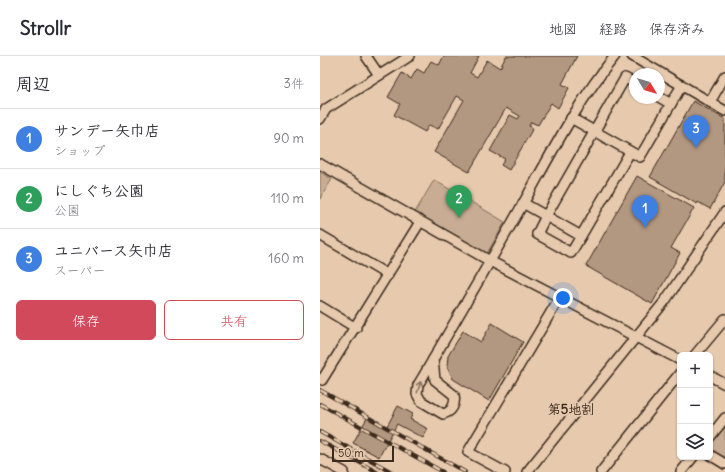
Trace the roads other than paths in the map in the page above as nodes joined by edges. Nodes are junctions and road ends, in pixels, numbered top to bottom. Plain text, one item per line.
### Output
1 (366, 56) edge
2 (410, 56) edge
3 (615, 56) edge
4 (632, 56) edge
5 (379, 75) junction
6 (725, 76) edge
7 (629, 80) edge
8 (682, 85) junction
9 (665, 100) edge
10 (710, 102) junction
11 (671, 104) junction
12 (725, 111) edge
13 (320, 118) edge
14 (571, 118) junction
15 (595, 131) junction
16 (630, 152) junction
17 (320, 164) edge
18 (523, 203) junction
19 (725, 212) edge
20 (546, 216) junction
21 (420, 222) junction
22 (320, 235) edge
23 (581, 236) junction
24 (490, 261) junction
25 (388, 275) junction
26 (560, 297) junction
27 (320, 306) edge
28 (725, 319) edge
29 (356, 328) junction
30 (636, 336) junction
31 (697, 352) edge
32 (677, 358) edge
33 (433, 359) junction
34 (677, 377) edge
35 (713, 378) edge
36 (321, 380) edge
37 (725, 384) edge
38 (725, 418) edge
39 (713, 433) edge
40 (713, 457) edge
41 (320, 459) edge
42 (691, 460) edge
43 (725, 464) edge
44 (344, 472) edge
45 (505, 472) edge
46 (527, 472) edge
47 (601, 472) edge
48 (681, 472) edge

1 - 5 street
2 - 5 street
3 - 14 street
4 - 8 street
5 - 13 street
6 - 10 street
7 - 15 street
8 - 10 street
8 - 11 street
9 - 11 street
10 - 12 street
11 - 16 street
14 - 15 street
14 - 18 street
15 - 16 street
15 - 20 street
16 - 23 street
17 - 21 street
18 - 20 street
18 - 24 street
19 - 30 street
20 - 23 street
20 - 23 street
21 - 24 street
21 - 25 street
22 - 25 street
24 - 26 street
24 - 33 street
25 - 29 street
26 - 30 street
26 - 45 street
27 - 29 street
28 - 31 street
29 - 36 street
30 - 32 street
30 - 46 street
33 -> 33 street
34 - 47 street
35 - 37 street
38 - 39 street
40 - 43 street
41 - 44 street
42 - 48 street

